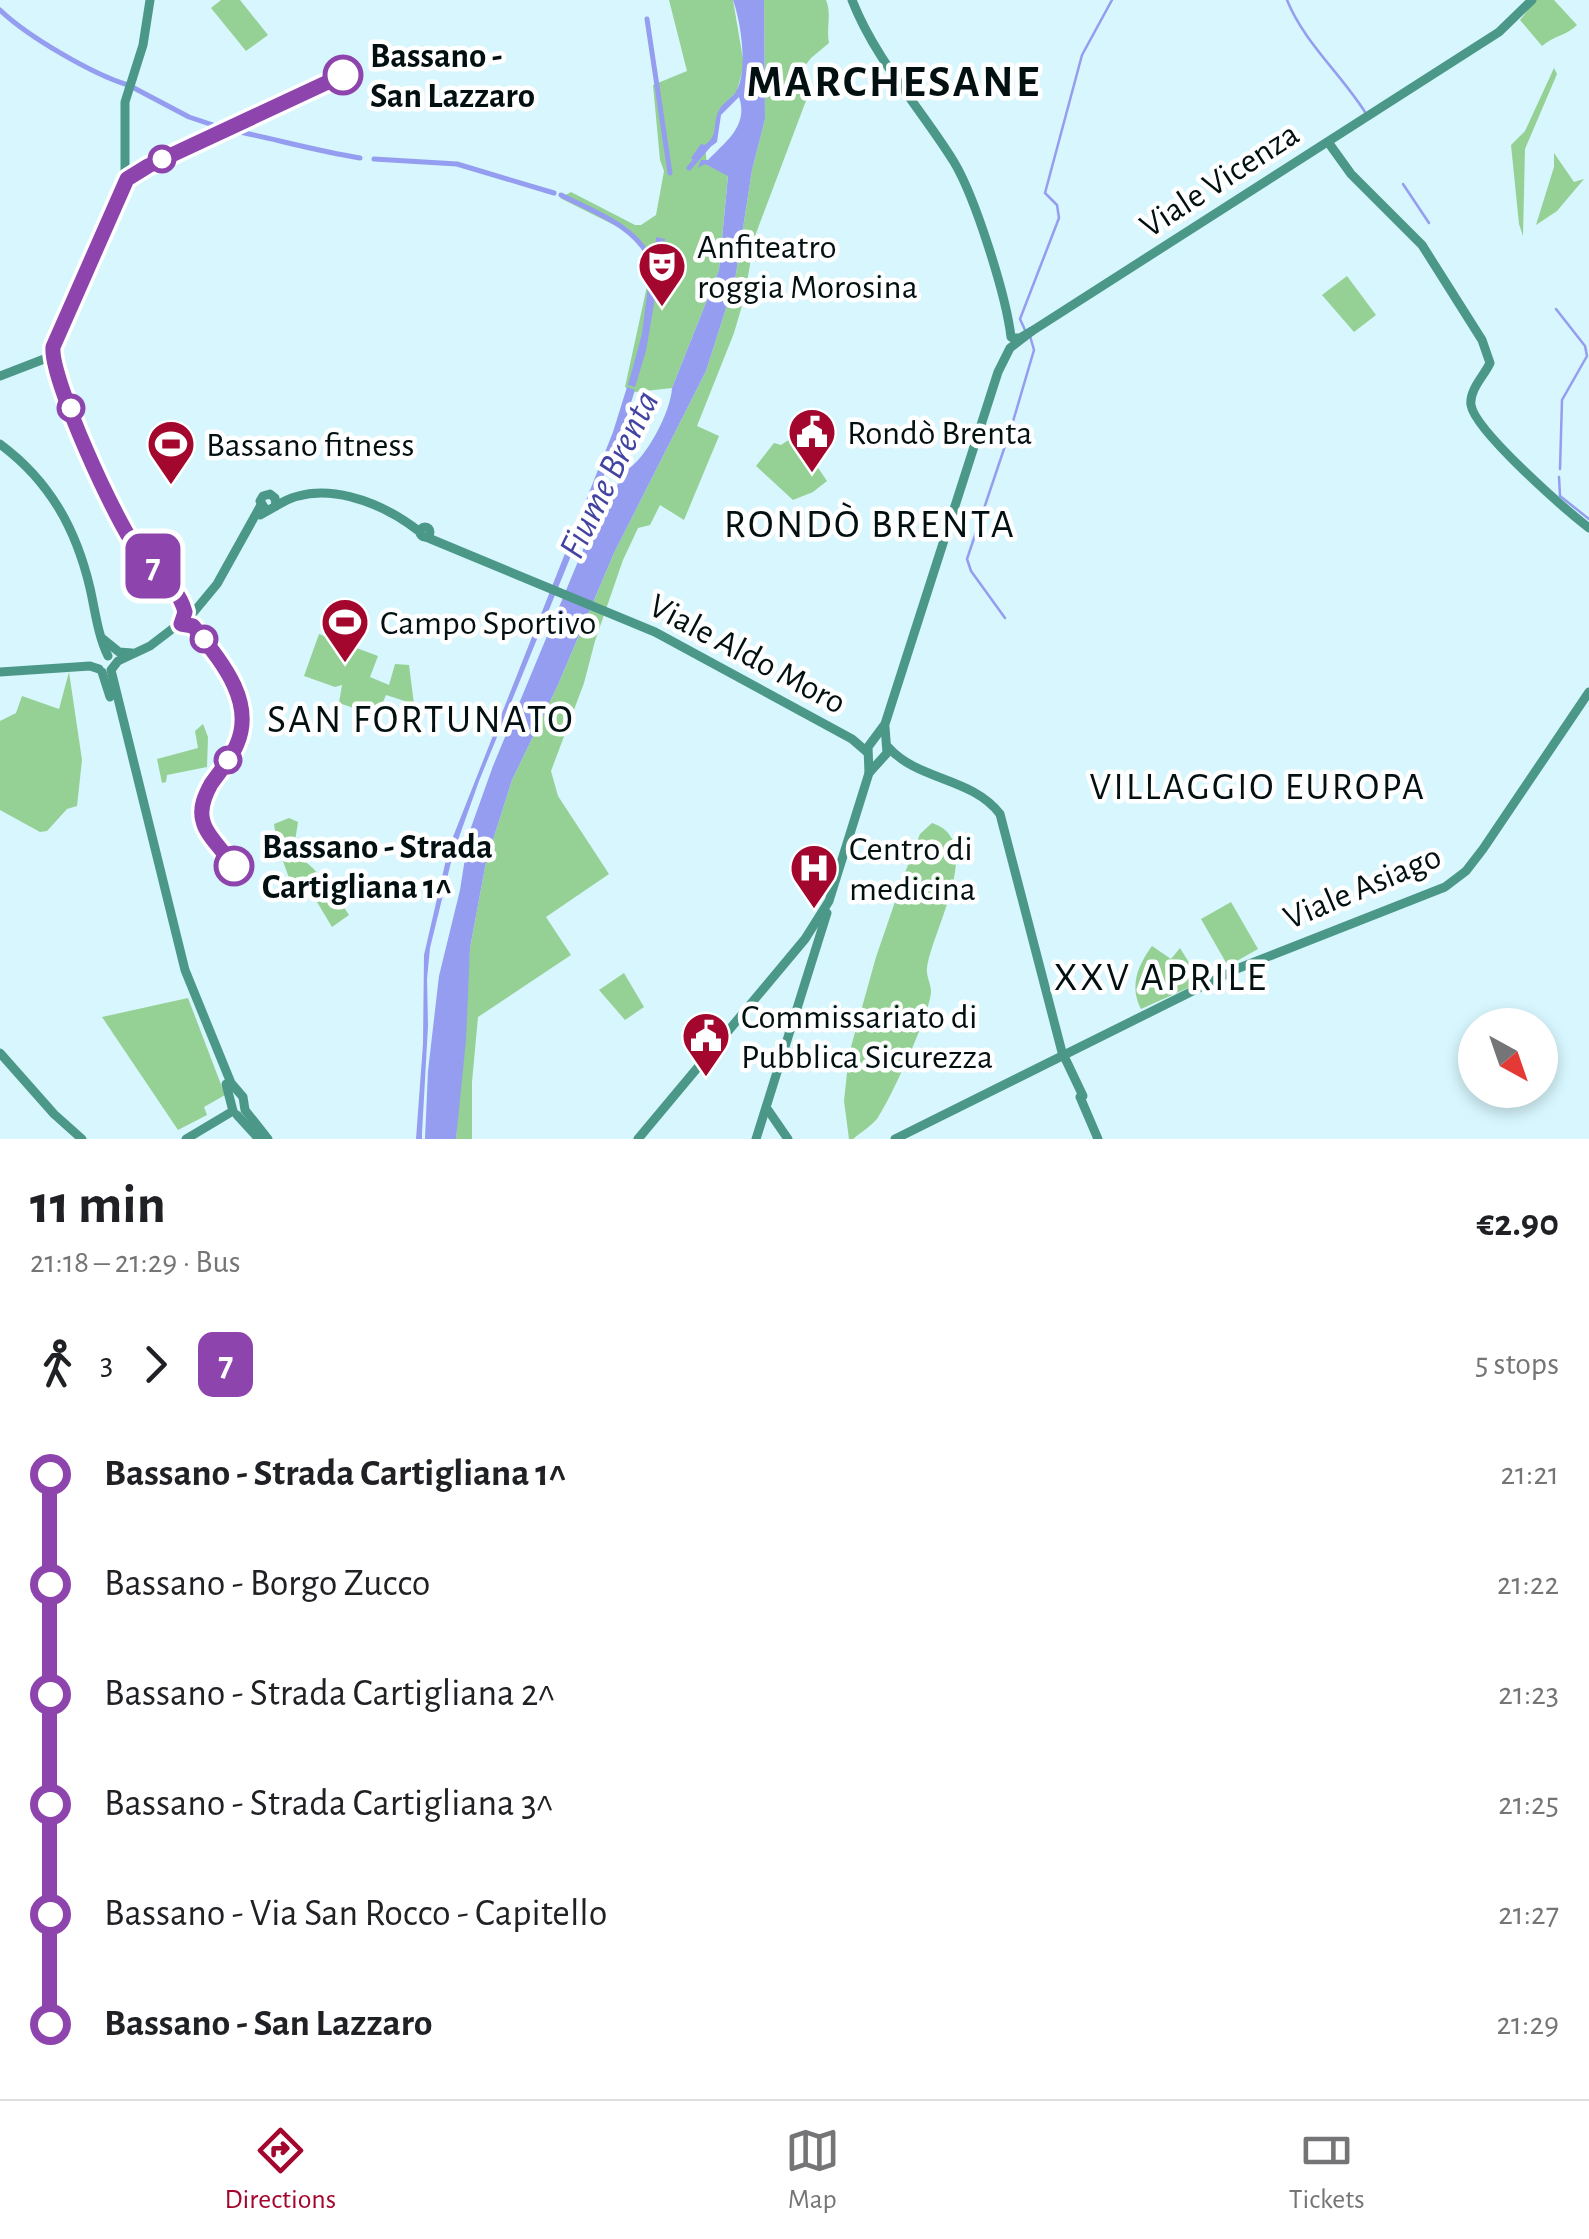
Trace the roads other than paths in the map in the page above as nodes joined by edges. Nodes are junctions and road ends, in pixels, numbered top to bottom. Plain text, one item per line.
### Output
1 (150, 0) edge
2 (852, 0) edge
3 (1532, 0) edge
4 (1328, 142) junction
5 (56, 339) junction
6 (1009, 342) junction
7 (32, 363) junction
8 (0, 376) edge
9 (0, 447) edge
10 (1589, 528) edge
11 (102, 636) junction
12 (136, 654) junction
13 (106, 664) junction
14 (0, 672) edge
15 (114, 688) junction
16 (1589, 692) edge
17 (885, 724) junction
18 (870, 747) junction
19 (884, 752) junction
20 (869, 773) junction
21 (817, 933) junction
22 (1065, 1051) junction
23 (0, 1053) edge
24 (235, 1095) junction
25 (768, 1110) junction
26 (238, 1112) junction
27 (82, 1139) edge
28 (186, 1139) edge
29 (259, 1139) edge
30 (268, 1139) edge
31 (638, 1139) edge
32 (756, 1139) edge
33 (787, 1139) edge
34 (895, 1139) edge
35 (1098, 1139) edge

1 - 5 main road
2 - 6 main road
3 - 4 main road, Viale Vicenza
4 - 6 main road, Viale Vicenza
4 - 10 main road
5 - 7 main road
5 - 7 main road
6 - 17 main road
7 - 8 main road
9 - 11 main road
9 - 13 main road
11 - 12 main road
11 - 13 main road
12 - 13 main road
12 - 15 main road
12 - 18 main road, Viale Aldo Moro
13 - 14 main road
13 - 15 main road
13 - 24 main road
15 - 24 main road
16 - 22 main road, Viale Asiago
17 - 18 main road
17 - 19 main road
18 - 19 main road
18 - 19 main road
18 - 20 main road
19 - 20 main road
19 - 22 main road
20 - 21 main road
21 - 25 main road
21 - 31 main road
22 - 34 main road, Viale Asiago
22 - 35 main road
23 - 27 main road
24 - 26 main road
25 - 32 main road
25 - 33 main road
26 - 28 main road
26 - 29 main road
26 - 30 main road

